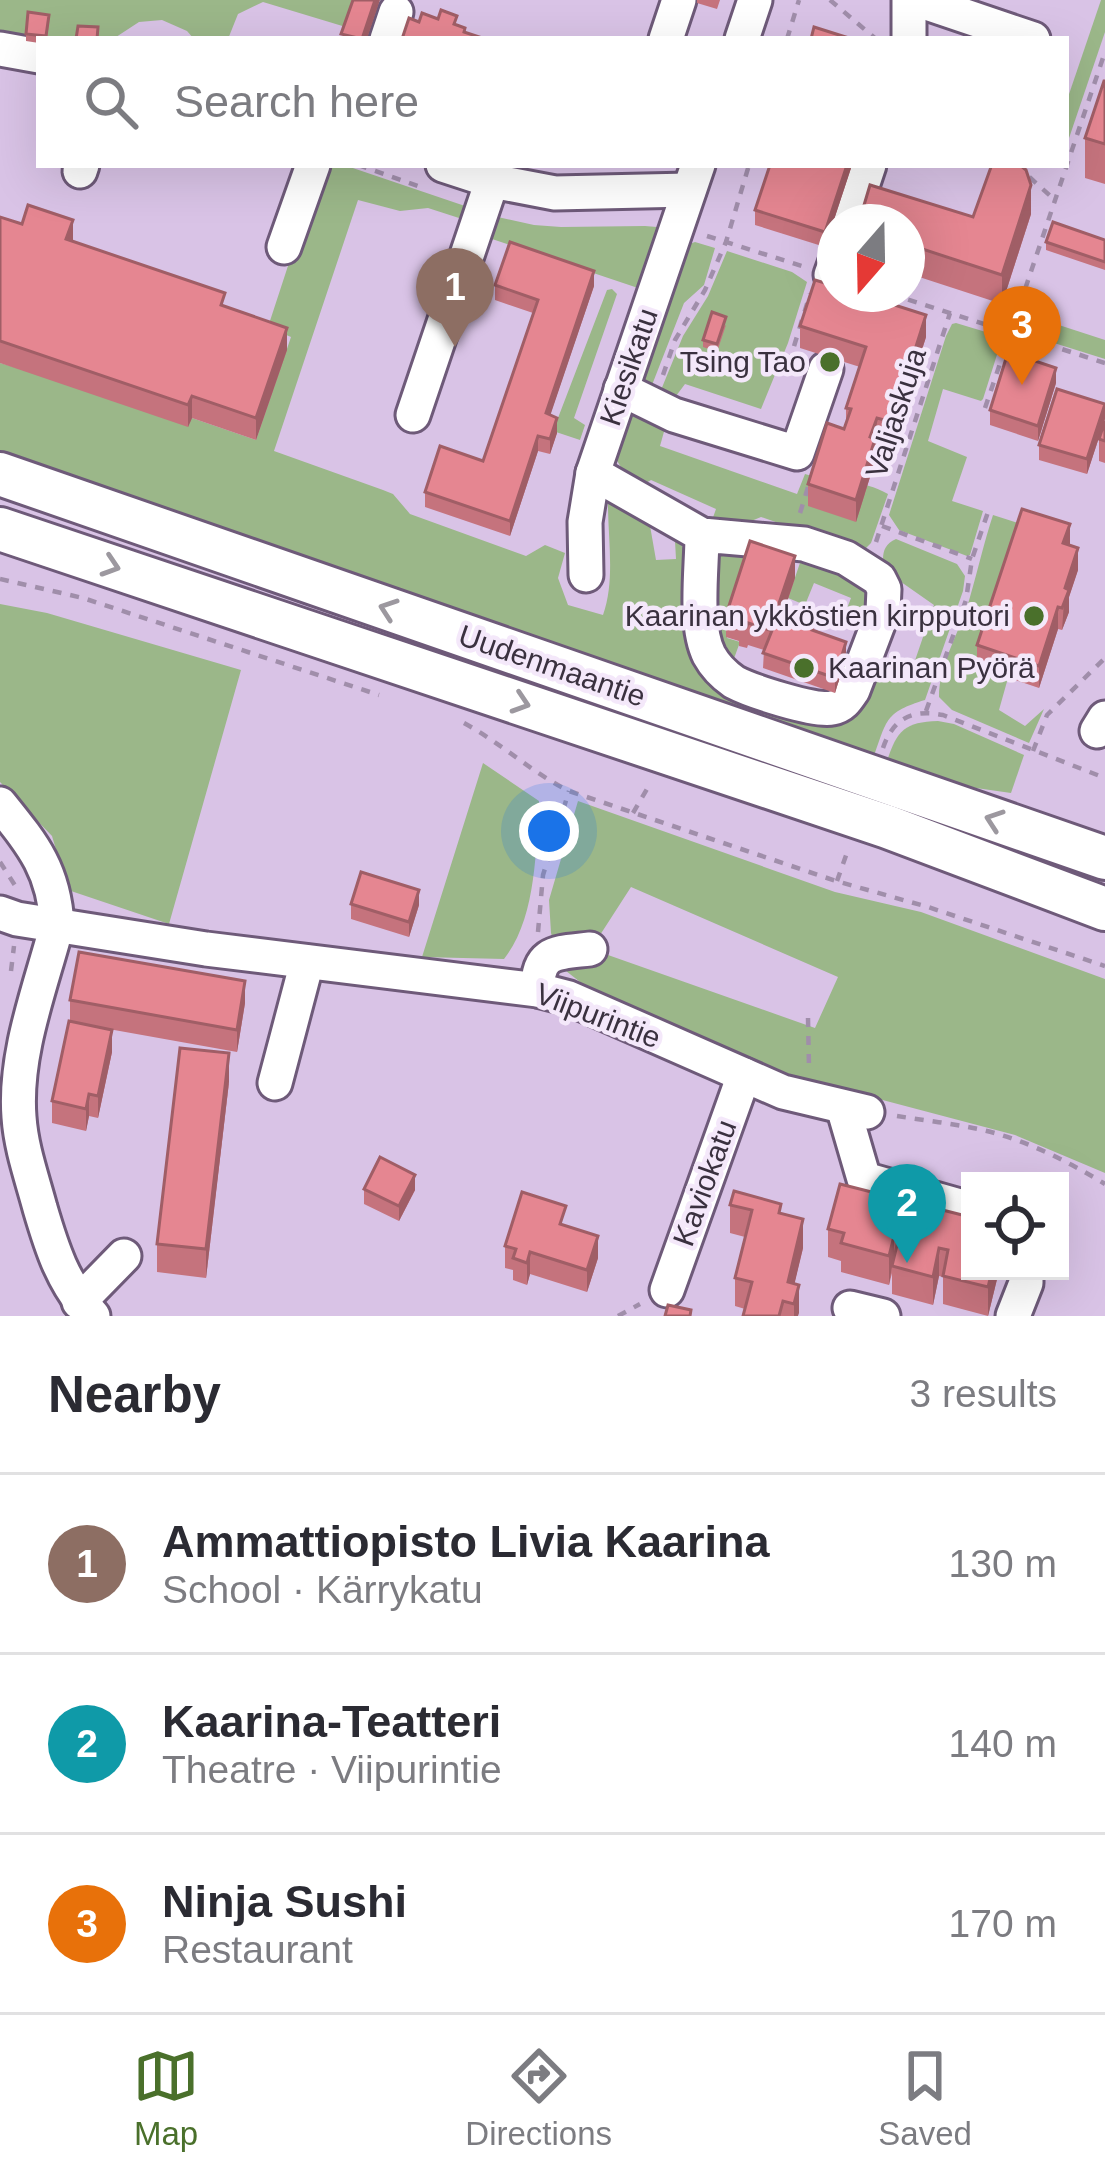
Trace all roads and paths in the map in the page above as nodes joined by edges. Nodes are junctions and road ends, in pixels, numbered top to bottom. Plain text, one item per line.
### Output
1 (679, 0) edge
2 (755, 0) edge
3 (799, 0) edge
4 (830, 0) edge
5 (909, 0) edge
6 (918, 0) edge
7 (667, 36) edge
8 (743, 36) edge
9 (788, 36) edge
10 (872, 36) edge
11 (909, 36) edge
12 (1024, 36) edge
13 (0, 49) edge
14 (1105, 52) edge
15 (36, 55) edge
16 (1069, 161) edge
17 (312, 168) edge
18 (452, 168) edge
19 (748, 168) edge
20 (868, 168) edge
21 (1019, 168) edge
22 (1067, 168) edge
23 (693, 177) edge
24 (492, 181) junction
25 (1056, 201) junction
26 (856, 204) edge
27 (676, 226) junction
28 (726, 242) junction
29 (284, 248) dead end
30 (817, 265) edge
31 (925, 305) edge
32 (950, 313) junction
33 (1011, 333) junction
34 (1105, 363) edge
35 (826, 369) dead end
36 (621, 389) junction
37 (652, 404) junction
38 (985, 408) edge
39 (413, 416) dead end
40 (593, 473) junction
41 (0, 475) edge
42 (988, 512) dead end
43 (881, 526) junction
44 (0, 529) edge
45 (702, 535) junction
46 (972, 559) junction
47 (867, 570) junction
48 (586, 574) dead end
49 (0, 579) edge
50 (1105, 658) edge
51 (393, 699) dead end
52 (926, 711) junction
53 (461, 722) dead end
54 (881, 752) dead end
55 (1033, 752) junction
56 (1105, 778) edge
57 (650, 784) dead end
58 (569, 791) junction
59 (0, 804) edge
60 (633, 813) junction
61 (851, 841) dead end
62 (1105, 858) edge
63 (836, 881) junction
64 (1105, 909) edge
65 (0, 913) edge
66 (57, 925) junction
67 (590, 949) dead end
68 (307, 962) junction
69 (1105, 966) edge
70 (540, 976) junction
71 (808, 1018) dead end
72 (744, 1076) junction
73 (275, 1083) dead end
74 (810, 1084) dead end
75 (855, 1109) junction
76 (1105, 1184) edge
77 (961, 1206) edge
78 (124, 1256) dead end
79 (1026, 1280) edge
80 (667, 1290) dead end
81 (86, 1311) edge
82 (1013, 1316) edge

1 - 7 street
2 - 8 street
3 - 9 path
4 - 10 path
5 - 11 street
6 - 12 street
13 - 15 street
14 - 16 path
17 - 29 street
18 - 24 street
19 - 28 path
20 - 26 street
21 - 25 path
22 - 25 path
23 - 24 street
23 - 27 street, Kiesikatu
24 - 39 street
25 - 33 path
27 - 28 path
27 - 36 street, Kiesikatu
28 - 30 path
28 - 37 path
31 - 32 path
32 - 33 path
32 - 43 path, Valjaskuja
33 - 34 path
33 - 38 path
35 - 37 street
36 - 37 street
36 - 40 street, Kiesikatu
40 - 45 street
40 - 48 street, Kiesikatu
62 -> 41 main road, Uudenmaantie
42 - 46 path
43 - 46 path
43 - 47 path, Valjaskuja
44 -> 64 main road, Uudenmaantie
45 - 47 street
45 - 47 street
46 - 52 path
49 - 51 path
50 - 55 path
52 - 54 path
52 - 55 path
53 - 58 path
55 - 56 path
57 - 60 path
58 - 60 path
58 - 70 path
59 - 66 street
60 - 63 path
61 - 63 path
63 - 69 path
65 - 66 street, Viipurintie
66 - 68 street, Viipurintie
66 - 81 street
67 - 70 street
68 - 70 street, Viipurintie
68 - 73 street
70 - 72 street, Viipurintie
71 - 74 path
72 - 75 street, Viipurintie
72 - 80 street, Kaviokatu
75 - 76 path
75 - 77 street
78 - 81 street
79 - 82 street

